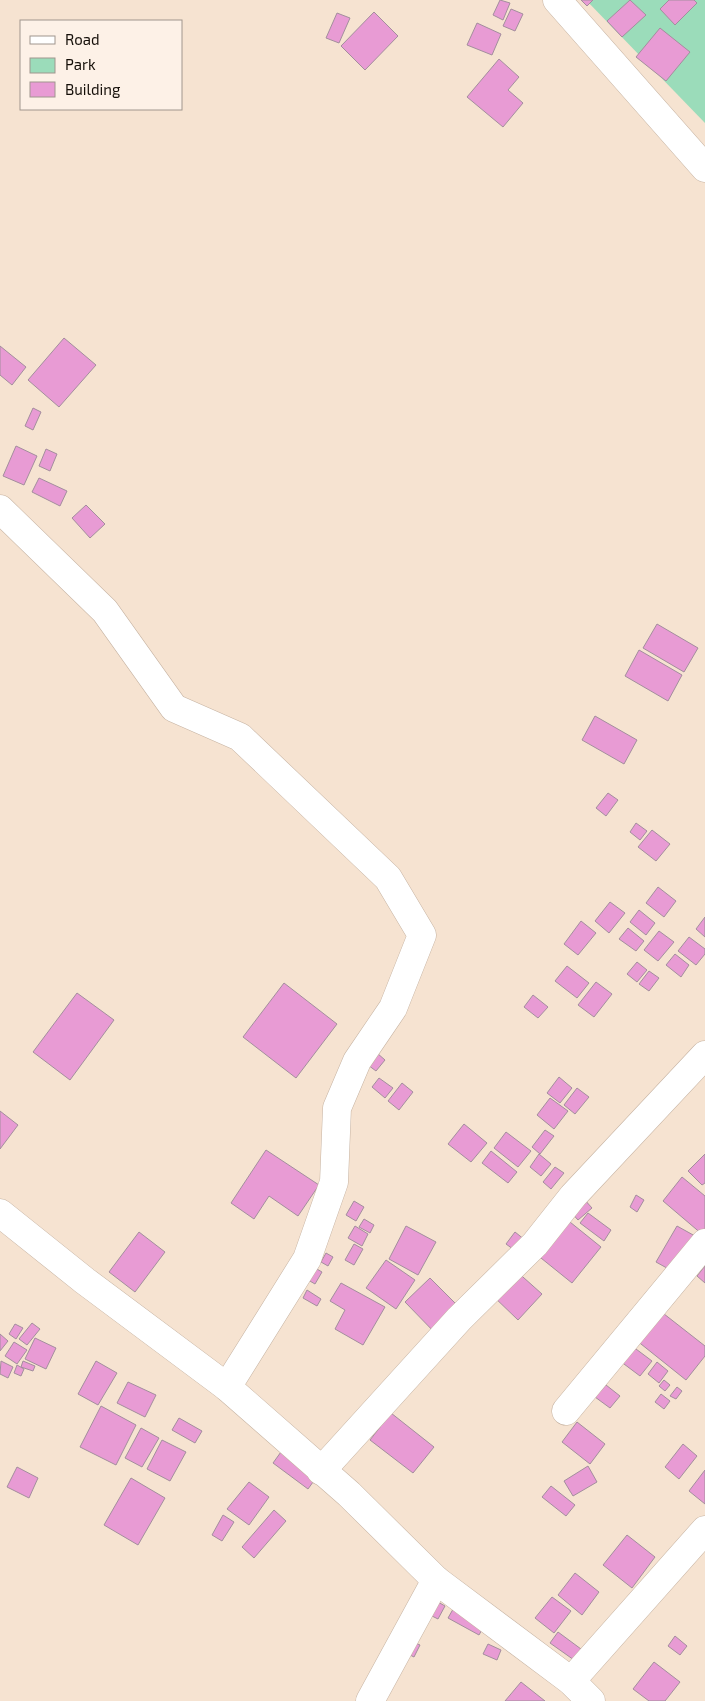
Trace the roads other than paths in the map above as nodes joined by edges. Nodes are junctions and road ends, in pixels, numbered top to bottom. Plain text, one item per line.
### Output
1 (557, 0) edge
2 (705, 168) edge
3 (0, 509) edge
4 (705, 1055) edge
5 (0, 1212) edge
6 (705, 1243) edge
7 (227, 1387) junction
8 (566, 1411) dead end
9 (321, 1471) junction
10 (705, 1530) edge
11 (436, 1580) junction
12 (571, 1681) junction
13 (370, 1701) edge
14 (591, 1701) edge

1 - 2 street
3 - 7 street
4 - 9 street
5 - 7 street
6 - 8 street
7 - 9 street
9 - 11 street
10 - 12 street
11 - 12 street
11 - 13 street
12 - 14 street

